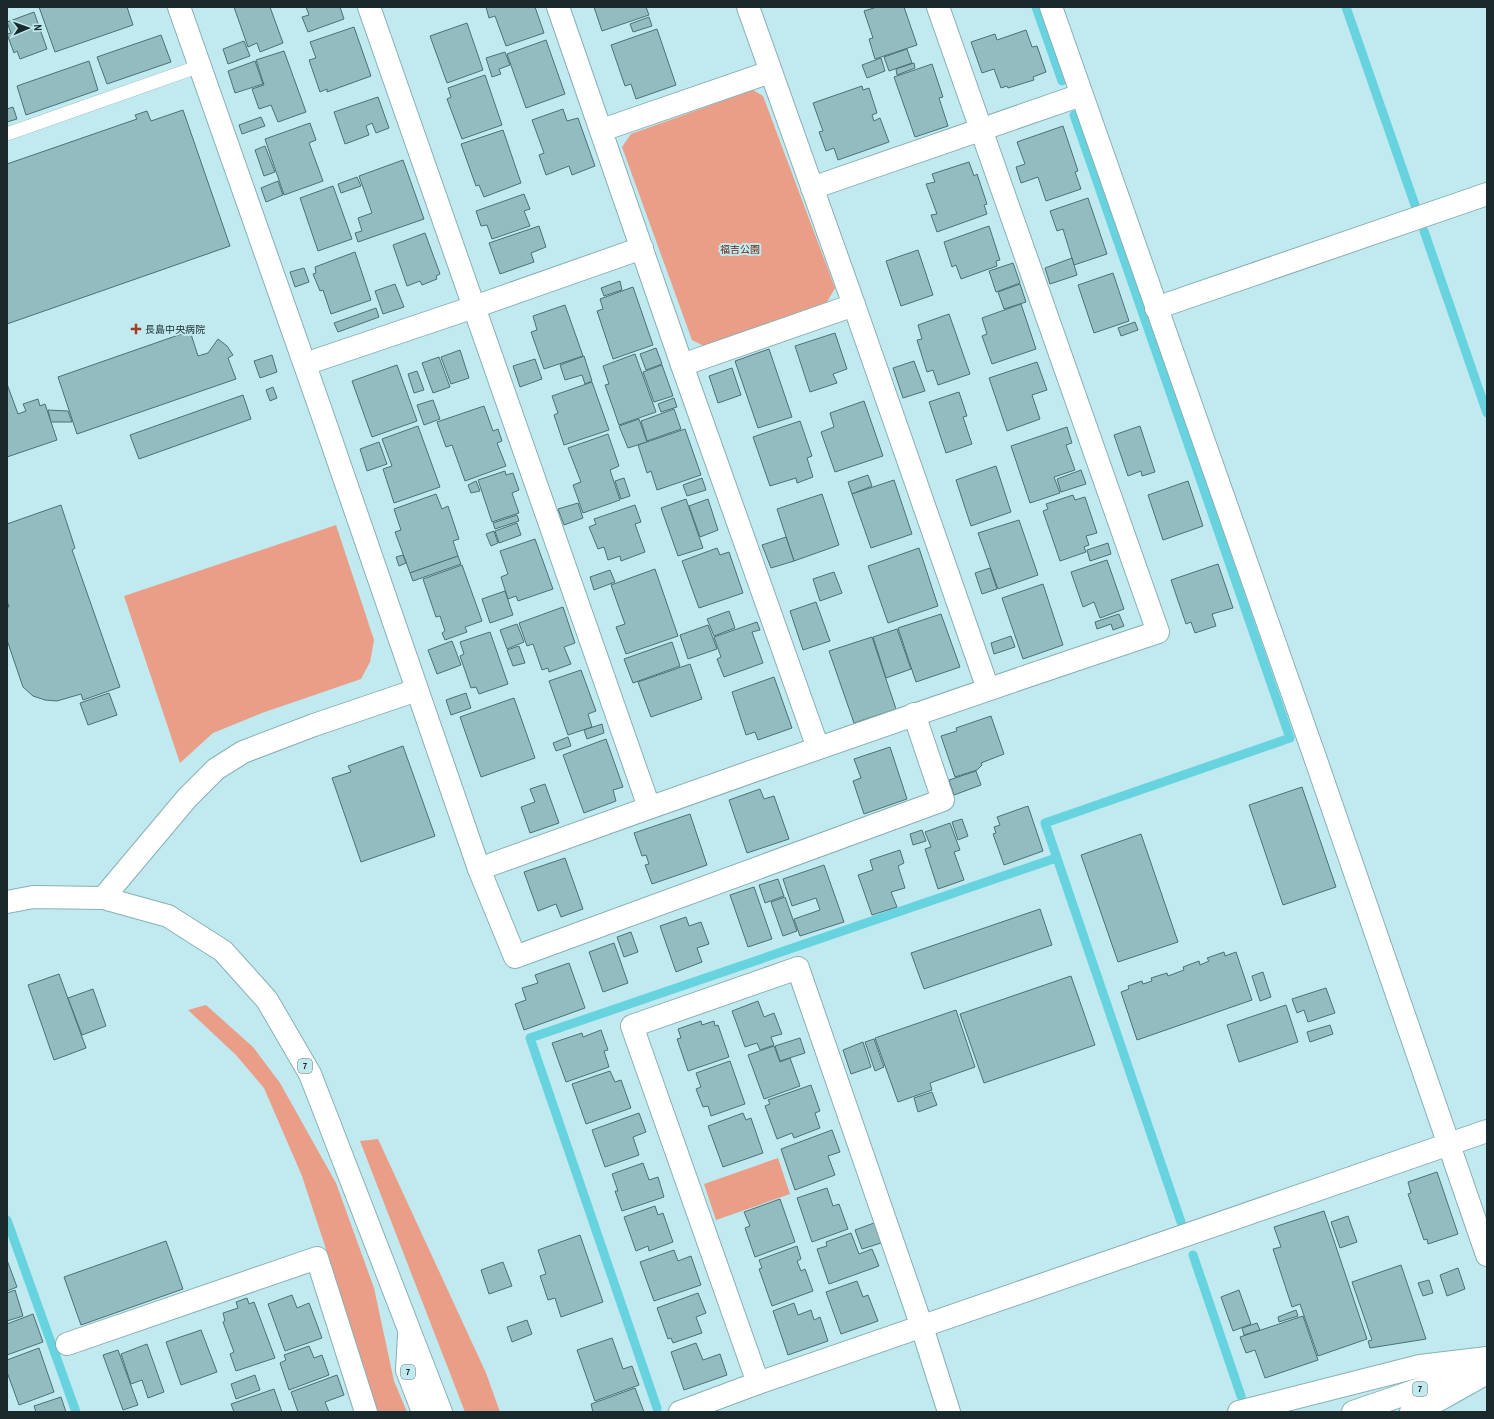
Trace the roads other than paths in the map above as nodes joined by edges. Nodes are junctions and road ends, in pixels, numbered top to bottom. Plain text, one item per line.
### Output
1 (179, 7) edge
2 (369, 7) edge
3 (558, 7) edge
4 (748, 7) edge
5 (938, 7) edge
6 (1051, 7) edge
7 (200, 66) junction
8 (770, 72) junction
9 (1081, 95) junction
10 (980, 129) junction
11 (602, 130) junction
12 (7, 134) edge
13 (812, 188) junction
14 (1487, 194) edge
15 (642, 248) junction
16 (854, 305) junction
17 (474, 307) junction
18 (1156, 308) junction
19 (305, 364) junction
20 (682, 365) junction
21 (988, 689) junction
22 (418, 690) junction
23 (914, 714) junction
24 (818, 748) junction
25 (650, 807) junction
26 (479, 869) junction
27 (102, 898) junction
28 (7, 902) edge
29 (1487, 1131) edge
30 (1449, 1144) junction
31 (1487, 1255) edge
32 (922, 1327) junction
33 (409, 1328) junction
34 (67, 1344) dead end
35 (1487, 1358) edge
36 (1487, 1366) edge
37 (1487, 1373) edge
38 (758, 1383) junction
39 (366, 1412) edge
40 (424, 1412) edge
41 (442, 1412) edge
42 (680, 1412) edge
43 (949, 1412) edge
44 (1239, 1412) edge
45 (1353, 1412) edge
46 (1411, 1412) edge

1 - 7 street
2 - 17 street
3 - 11 street
4 - 8 street
5 - 10 street
6 - 9 street
7 - 12 lane
7 - 19 street
8 - 11 street
8 - 13 street
9 - 10 street
9 - 18 street
10 - 13 street
10 - 21 street
11 - 15 street
13 - 16 street
14 - 18 street
15 - 17 street
15 - 20 street
16 - 20 street
16 - 21 street
17 - 19 street
17 - 25 street
18 - 30 street
19 - 22 street
20 - 24 street
21 - 23 street
22 - 26 street
22 - 27 street
23 - 24 street
23 - 26 street
24 - 25 street
25 - 26 street
27 - 28 street, 7
27 - 33 street, 7
29 - 30 street
30 - 31 street
30 - 32 street
32 - 38 street
32 - 38 street
32 - 43 street
33 - 40 street, 7
33 - 41 street, 7
34 - 39 street
35 - 44 street
36 - 45 street, 7
37 - 46 street
38 - 42 street

